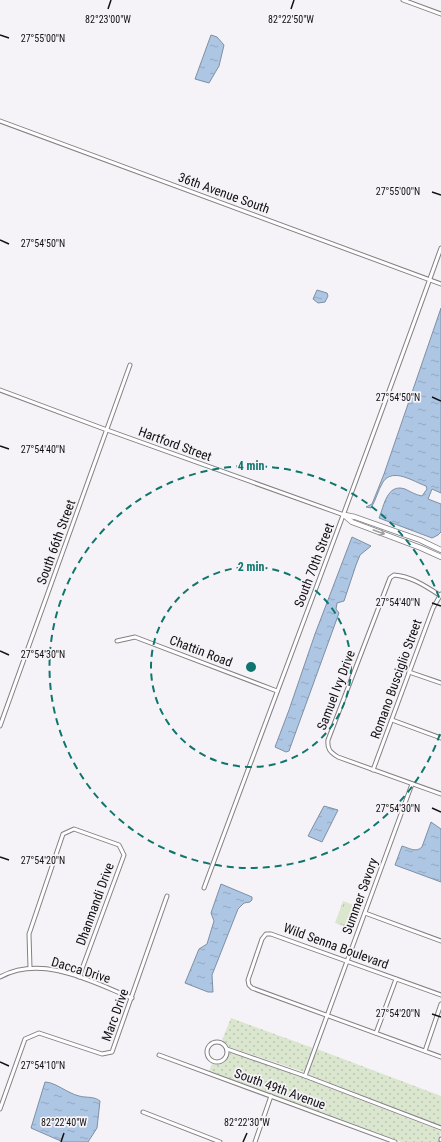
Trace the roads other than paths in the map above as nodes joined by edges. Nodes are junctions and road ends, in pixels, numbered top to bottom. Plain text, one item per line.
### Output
1 (403, 0) edge
2 (441, 14) edge
3 (0, 121) edge
4 (441, 248) edge
5 (430, 280) junction
6 (441, 284) edge
7 (130, 364) dead end
8 (0, 390) edge
9 (107, 430) junction
10 (344, 515) junction
11 (441, 550) edge
12 (441, 557) edge
13 (441, 595) edge
14 (116, 641) dead end
15 (409, 672) junction
16 (441, 683) edge
17 (277, 691) junction
18 (392, 720) junction
19 (0, 726) edge
20 (441, 738) edge
21 (373, 770) junction
22 (412, 784) junction
23 (441, 794) edge
24 (204, 888) dead end
25 (168, 896) dead end
26 (365, 913) junction
27 (441, 940) edge
28 (347, 961) junction
29 (30, 968) junction
30 (0, 977) edge
31 (79, 978) junction
32 (396, 979) junction
33 (441, 995) edge
34 (132, 998) junction
35 (441, 1004) edge
36 (328, 1016) junction
37 (376, 1033) junction
38 (227, 1049) junction
39 (425, 1051) junction
40 (159, 1055) dead end
41 (441, 1057) edge
42 (305, 1076) junction
43 (271, 1096) junction
44 (0, 1109) edge
45 (142, 1112) dead end
46 (441, 1128) edge
47 (220, 1142) edge
48 (255, 1142) edge
49 (395, 1142) edge

1 - 2 street
3 - 5 street, 36th Avenue South
4 - 5 street, South 70th Street
5 - 6 street, 36th Avenue South
5 - 10 street, South 70th Street
7 - 9 street, South 66th Street
8 - 9 street, Hartford Street
9 - 10 street, Hartford Street
9 - 19 street, South 66th Street
10 - 11 street
10 -> 12 street
10 - 17 street, South 70th Street
13 - 15 street, Romano Busciglio Street
13 - 21 street, Samuel Ivy Drive
14 - 17 street, Chattin Road
15 - 16 street
15 - 18 street, Romano Busciglio Street
17 - 24 street, South 70th Street
18 - 20 street
18 - 21 street, Romano Busciglio Street
21 - 22 street, Samuel Ivy Drive
22 - 23 street, Samuel Ivy Drive
22 - 26 street, Summer Savory
25 - 34 street, Marc Drive
26 - 27 street
26 - 28 street, Summer Savory
28 - 32 street, Wild Senna Boulevard
28 - 36 street, Summer Savory
28 - 36 street, Wild Senna Boulevard
29 - 30 street, Dacca Drive
29 - 31 street, Dacca Drive
29 - 31 street, Dhanmandi Drive
31 - 34 street, Dacca Drive
32 - 33 street, Wild Senna Boulevard
32 - 37 street
34 - 44 street, Marc Drive
35 - 39 street
36 - 37 street, Wild Senna Boulevard
36 - 42 street, Summer Savory
37 - 39 street, Wild Senna Boulevard
38 - 38 street
38 - 42 street
39 - 41 street, Wild Senna Boulevard
40 - 43 street, South 49th Avenue
42 - 46 street
43 - 48 street
43 - 49 street, South 49th Avenue
45 - 47 street

